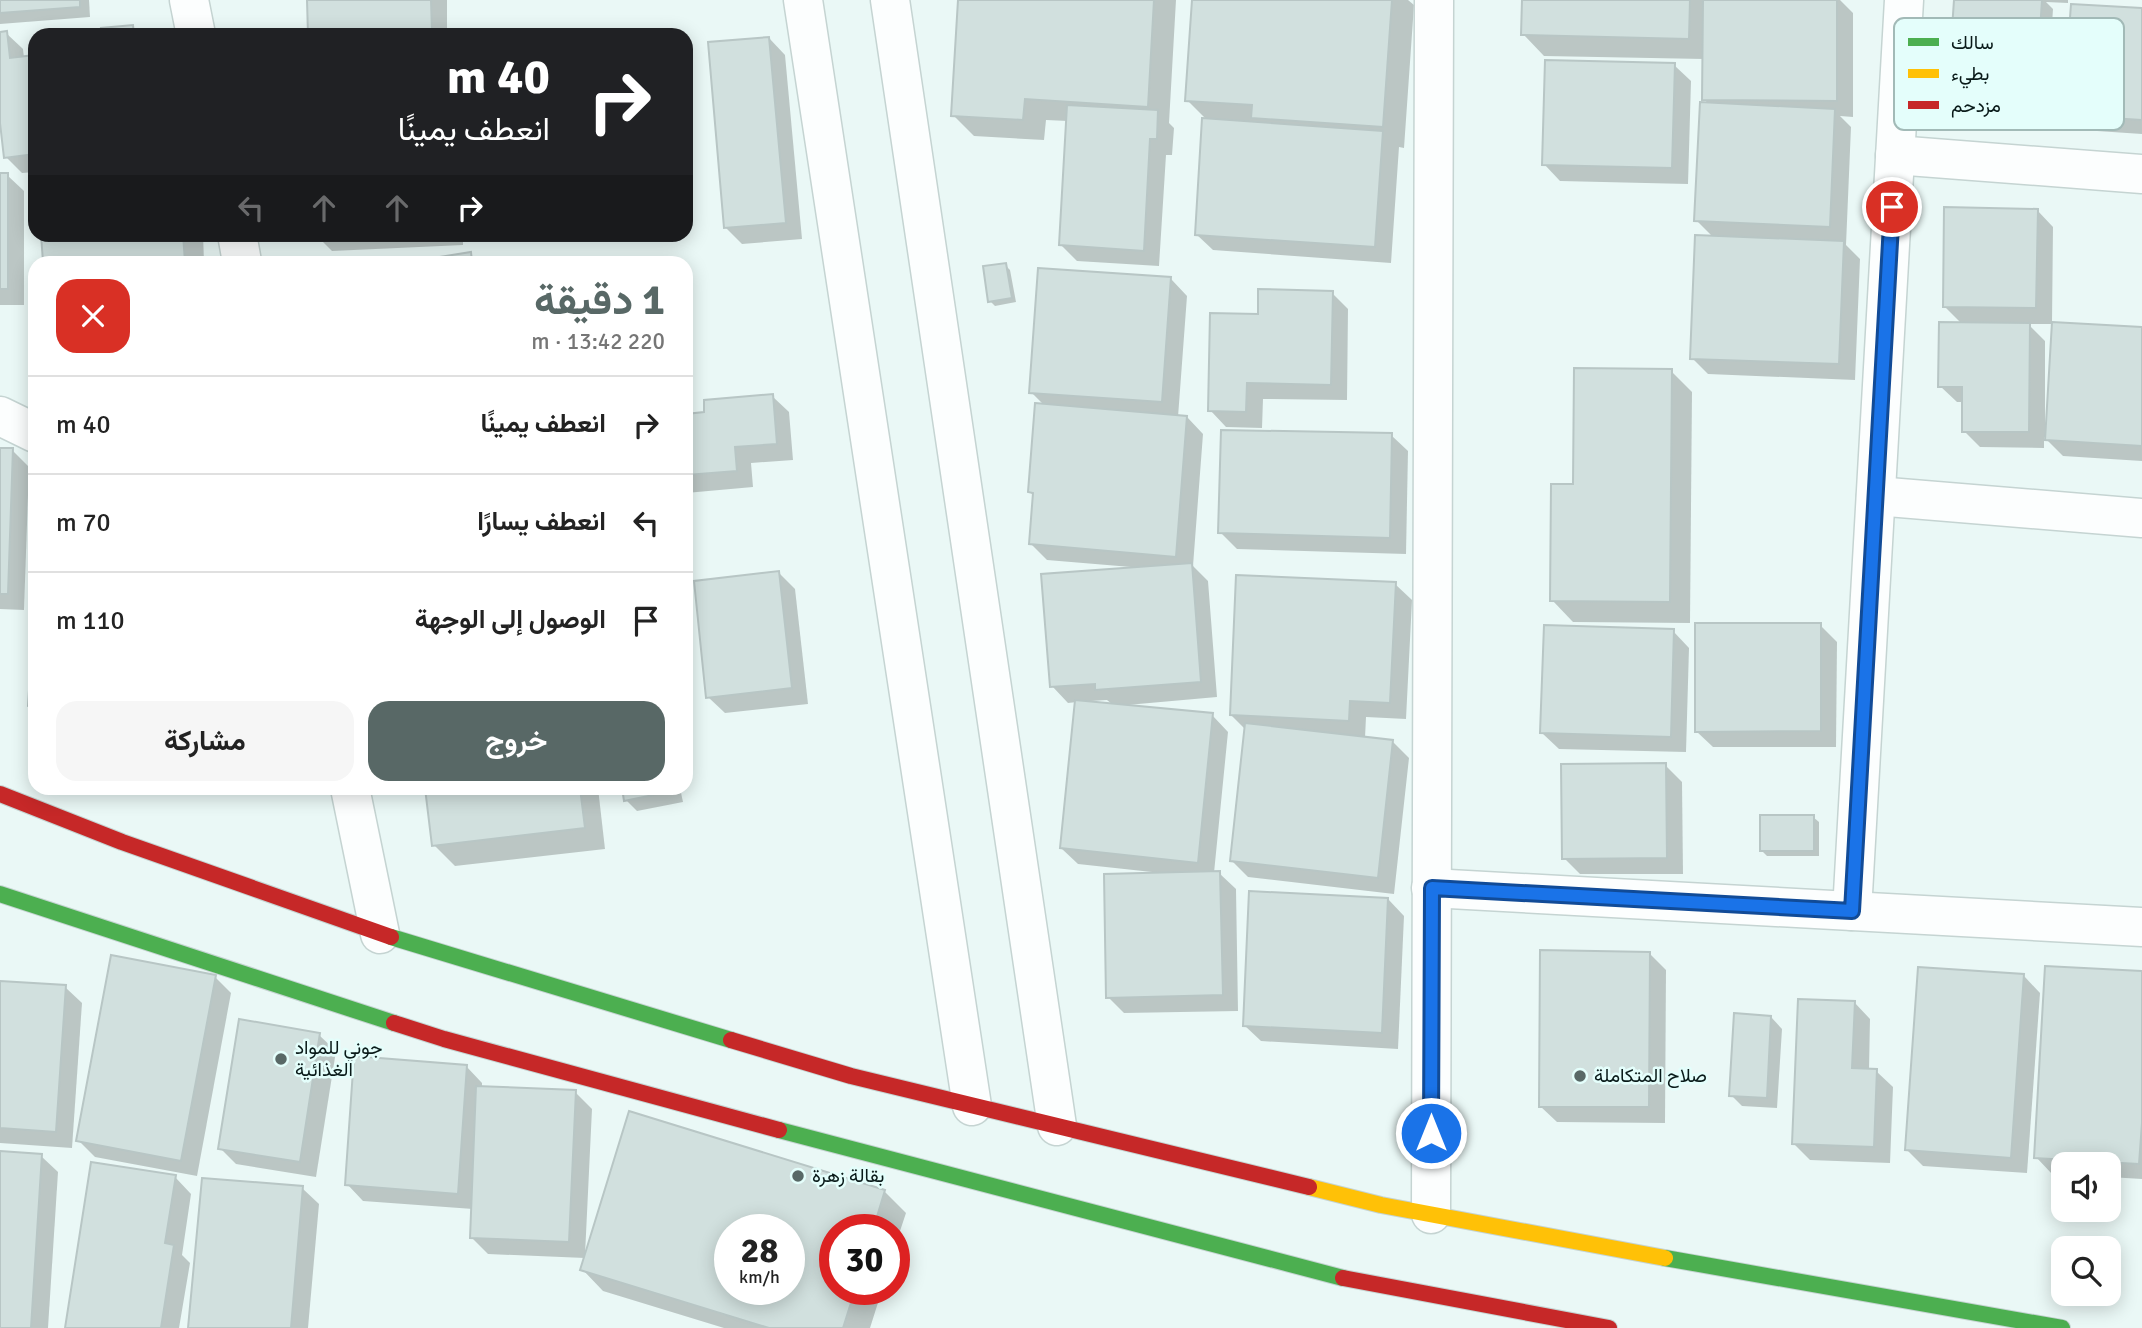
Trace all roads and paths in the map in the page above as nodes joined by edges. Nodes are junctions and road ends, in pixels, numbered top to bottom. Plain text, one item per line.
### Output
1 (189, 0) edge
2 (803, 0) edge
3 (890, 0) edge
4 (1434, 0) edge
5 (1904, 0) edge
6 (1903, 18) edge
7 (195, 28) edge
8 (1896, 130) edge
9 (1895, 155) junction
10 (2142, 174) edge
11 (0, 416) edge
12 (28, 430) edge
13 (1876, 496) junction
14 (2142, 518) edge
15 (0, 794) edge
16 (351, 795) edge
17 (1432, 888) junction
18 (2, 896) edge
19 (1852, 911) junction
20 (2142, 927) edge
21 (380, 934) junction
22 (972, 1105) junction
23 (1057, 1126) junction
24 (1431, 1214) junction
25 (1609, 1328) edge
26 (2062, 1328) edge

1 - 7 street
2 - 22 street
3 - 23 street
4 - 17 street
5 - 6 street
8 - 9 street
9 - 10 street
9 - 13 street
11 - 12 street
13 - 14 street
13 - 19 street
15 - 21 street
16 - 21 street
17 - 19 street
17 - 24 street
18 - 25 street
19 - 20 street
21 - 22 street
22 - 23 street
23 - 24 street
24 - 26 street

